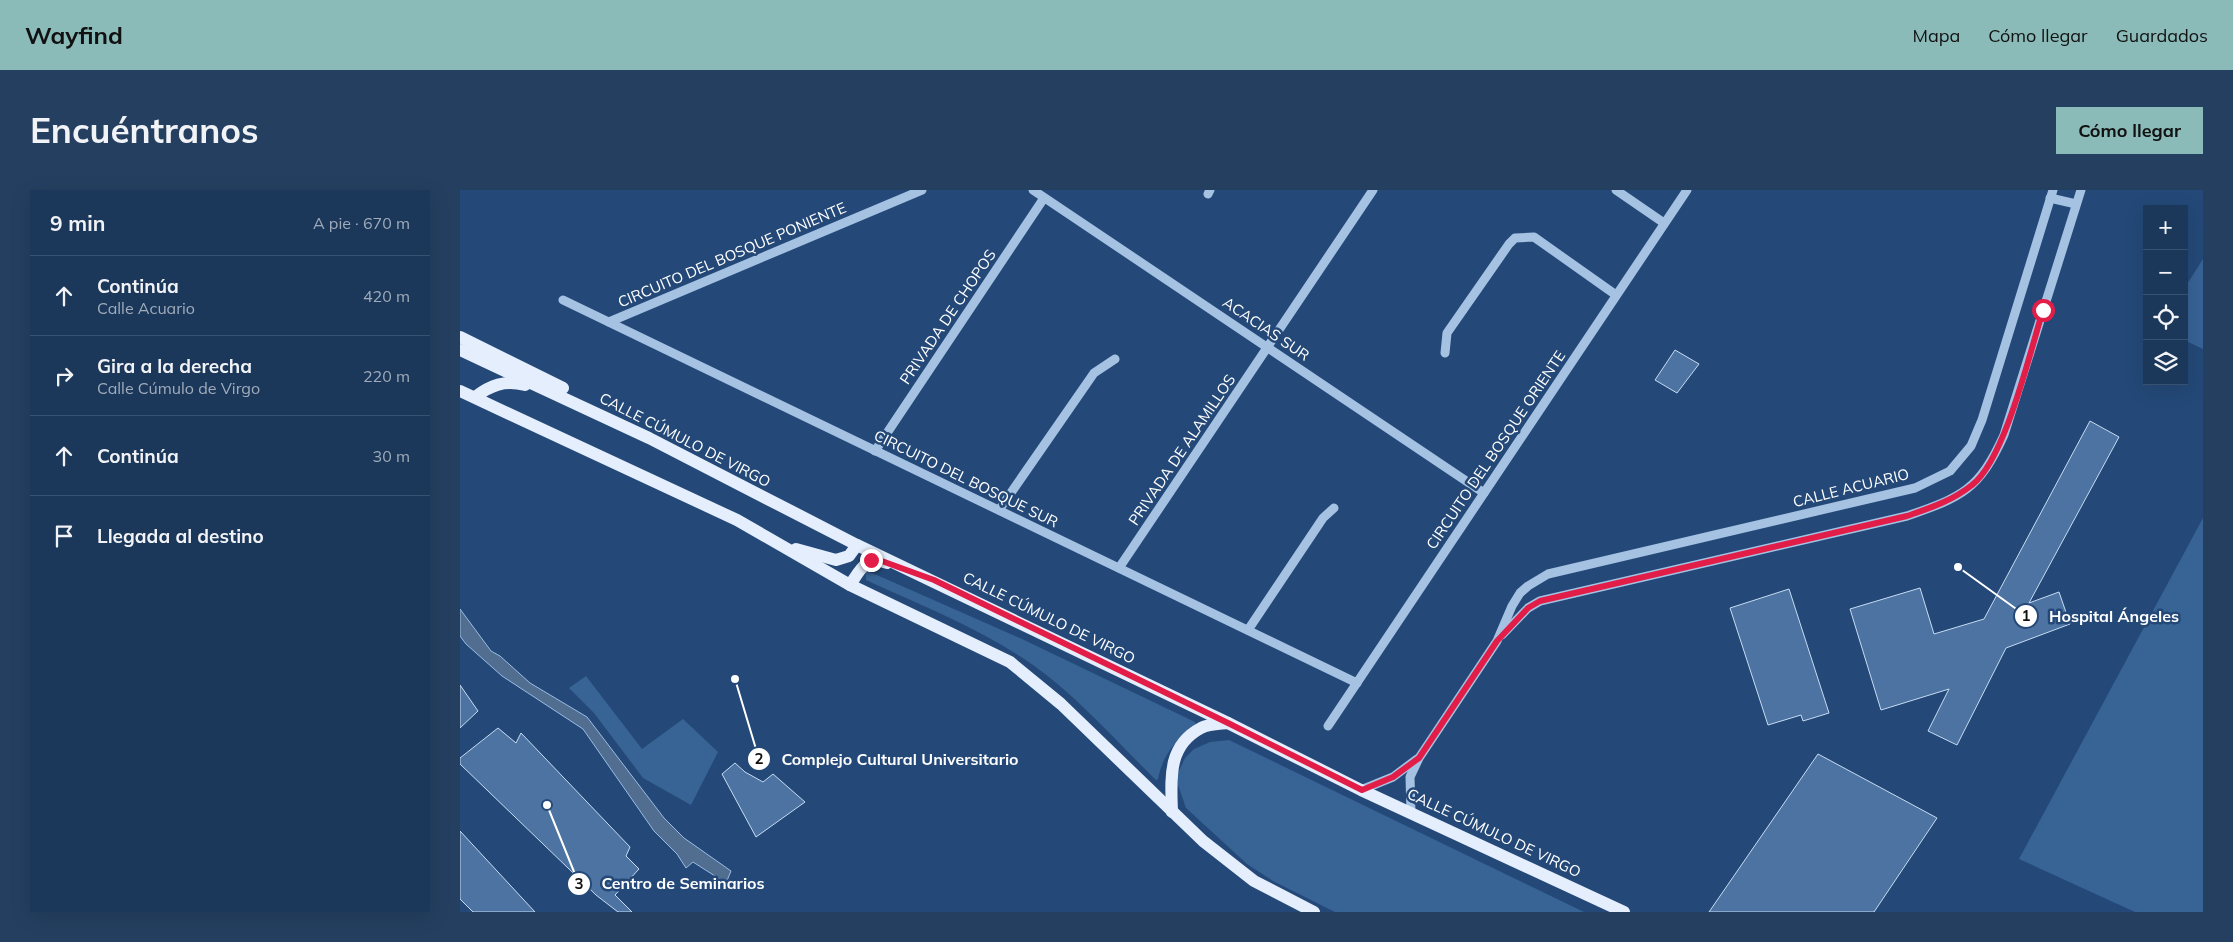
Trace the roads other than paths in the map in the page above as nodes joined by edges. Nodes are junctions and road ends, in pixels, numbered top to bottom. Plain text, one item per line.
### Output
1 (922, 190) edge
2 (1033, 190) edge
3 (1373, 190) edge
4 (1616, 190) edge
5 (1687, 190) edge
6 (2081, 190) edge
7 (2052, 194) edge
8 (1044, 198) junction
9 (2076, 204) junction
10 (1664, 223) junction
11 (1616, 295) junction
12 (563, 300) dead end
13 (609, 322) junction
14 (460, 336) edge
15 (1268, 347) junction
16 (460, 350) edge
17 (1445, 353) dead end
18 (1115, 359) dead end
19 (460, 391) edge
20 (556, 394) junction
21 (475, 397) junction
22 (608, 419) junction
23 (875, 450) junction
24 (1484, 493) junction
25 (1334, 508) dead end
26 (999, 510) junction
27 (857, 545) junction
28 (782, 546) junction
29 (1119, 568) junction
30 (934, 580) junction
31 (850, 585) junction
32 (1248, 630) junction
33 (1497, 641) junction
34 (1357, 683) junction
35 (1228, 723) junction
36 (1328, 726) dead end
37 (1419, 758) junction
38 (1362, 790) junction
39 (1172, 812) junction
40 (1411, 813) junction
41 (1314, 912) edge
42 (1624, 912) edge

1 - 13 street, CIRCUITO DEL BOSQUE PONIENTE
2 - 8 street, ACACIAS SUR
3 - 15 street, PRIVADA DE ALAMILLOS
4 - 10 street
5 - 10 street, CIRCUITO DEL BOSQUE ORIENTE
6 - 9 street, CALLE ACUARIO
7 - 9 street
7 - 33 street, CALLE ACUARIO
8 - 15 street, ACACIAS SUR
8 - 23 street, PRIVADA DE CHOPOS
9 - 33 street, CALLE ACUARIO
10 - 11 street, CIRCUITO DEL BOSQUE ORIENTE
11 - 17 street
11 - 24 street, CIRCUITO DEL BOSQUE ORIENTE
12 - 13 street, CIRCUITO DEL BOSQUE SUR
13 - 23 street, CIRCUITO DEL BOSQUE SUR
14 - 22 main road
15 - 24 street, ACACIAS SUR
15 - 29 street, PRIVADA DE ALAMILLOS
16 - 20 main road, CALLE CÚMULO DE VIRGO
18 - 26 street
19 - 21 main road
20 - 21 main road
20 - 22 main road, CALLE CÚMULO DE VIRGO
21 - 28 main road
22 - 27 main road, CALLE CÚMULO DE VIRGO
23 - 26 street, CIRCUITO DEL BOSQUE SUR
24 - 34 street, CIRCUITO DEL BOSQUE ORIENTE
25 - 32 street
26 - 29 street, CIRCUITO DEL BOSQUE SUR
27 - 28 main road
27 - 30 main road, CALLE CÚMULO DE VIRGO
28 - 31 main road
29 - 32 street, CIRCUITO DEL BOSQUE SUR
30 - 31 main road
30 - 35 main road, CALLE CÚMULO DE VIRGO
31 - 39 main road
32 - 34 street, CIRCUITO DEL BOSQUE SUR
33 - 37 street, CALLE ACUARIO
34 - 36 street, CIRCUITO DEL BOSQUE ORIENTE
35 - 38 main road, CALLE CÚMULO DE VIRGO
35 - 39 main road
37 - 38 street, CALLE ACUARIO
37 - 40 street, CALLE ACUARIO
38 - 40 main road, CALLE CÚMULO DE VIRGO
39 - 41 main road
40 - 42 main road, CALLE CÚMULO DE VIRGO

